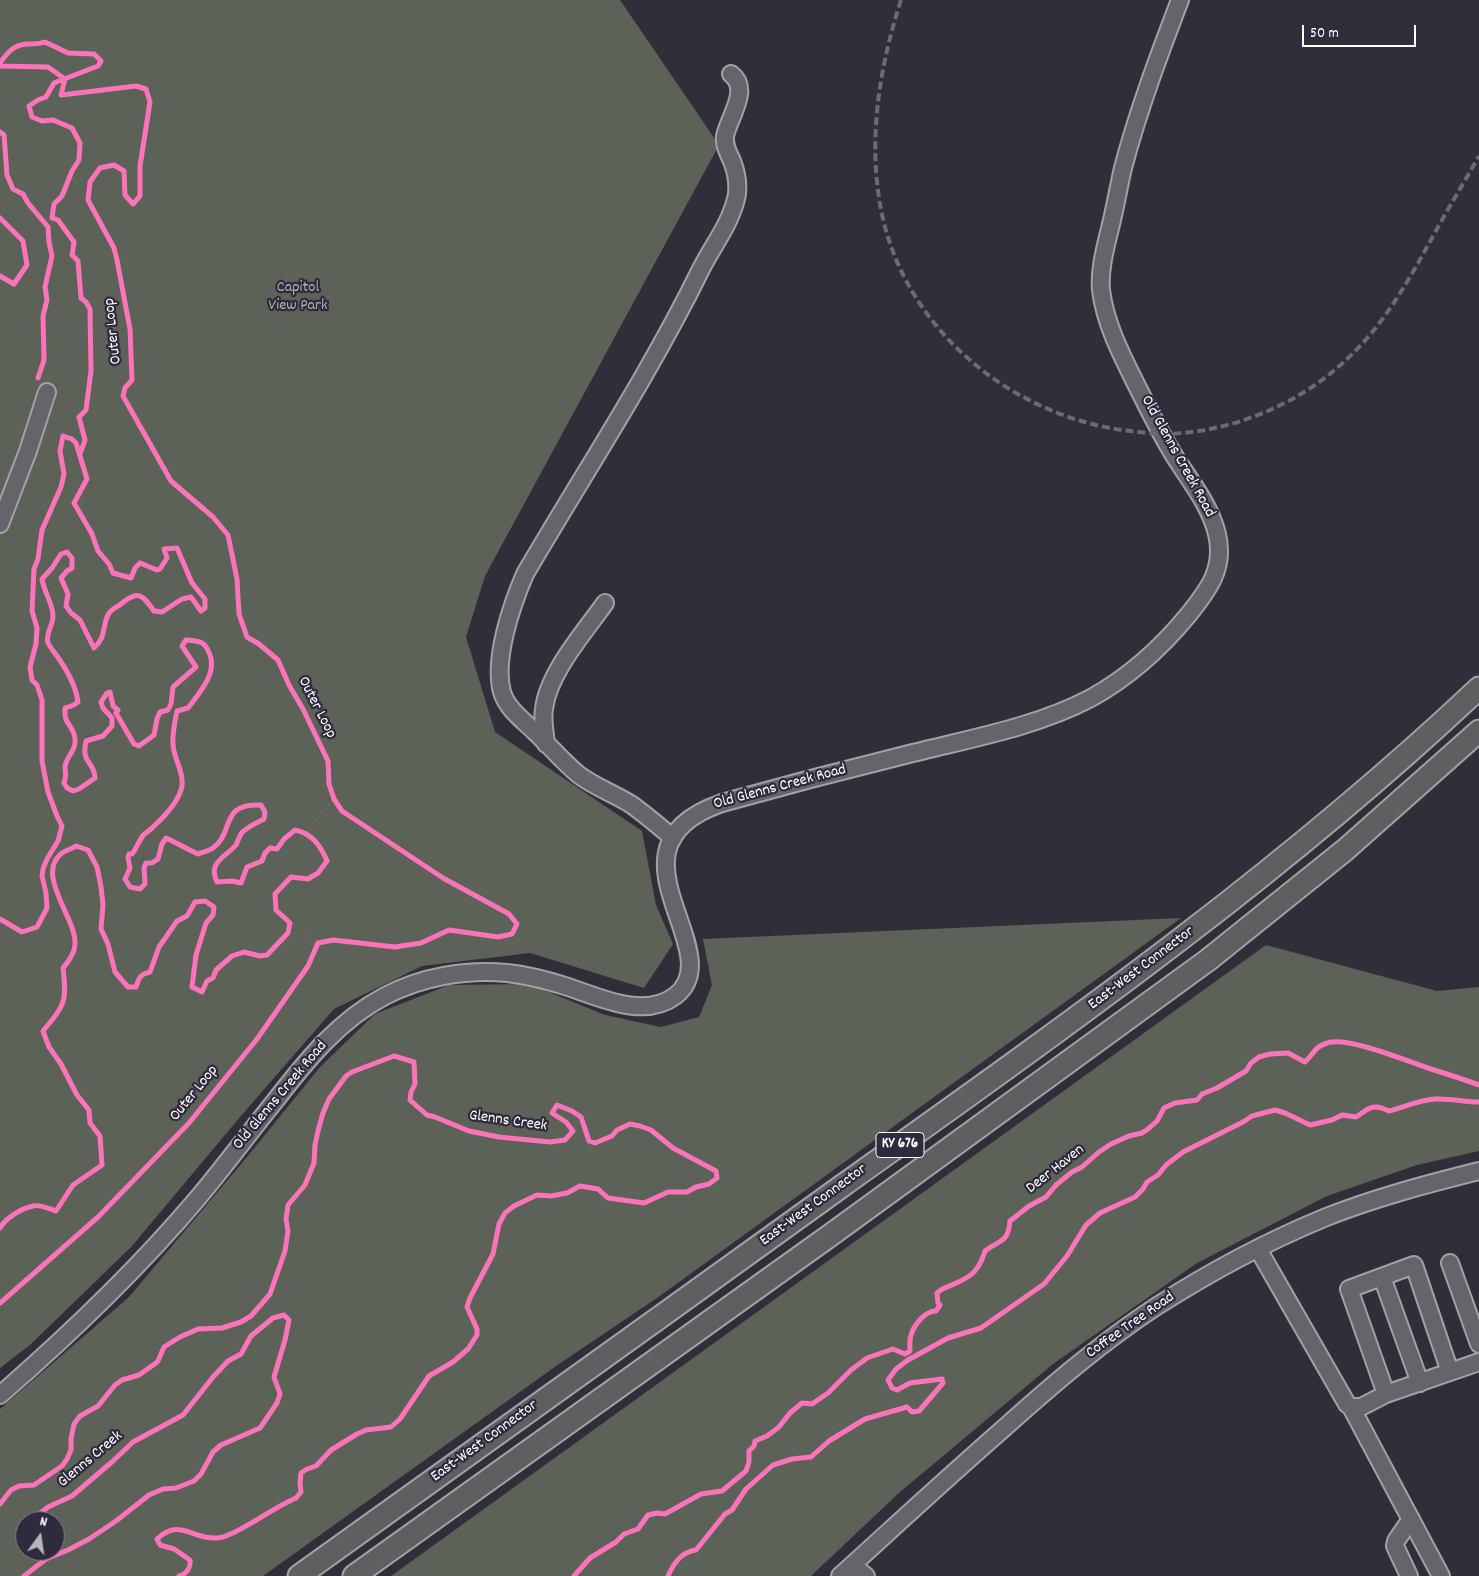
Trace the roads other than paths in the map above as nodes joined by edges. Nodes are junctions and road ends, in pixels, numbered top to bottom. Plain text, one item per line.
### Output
1 (1180, 0) edge
2 (730, 74) dead end
3 (47, 392) dead end
4 (0, 524) edge
5 (605, 603) dead end
6 (1479, 688) edge
7 (1479, 731) edge
8 (546, 744) junction
9 (674, 838) junction
10 (1479, 1172) edge
11 (1258, 1248) junction
12 (1450, 1263) dead end
13 (1382, 1277) junction
14 (1479, 1344) edge
15 (1479, 1362) edge
16 (1450, 1372) junction
17 (1420, 1383) junction
18 (1386, 1394) junction
19 (0, 1395) edge
20 (1351, 1407) junction
21 (1411, 1519) junction
22 (852, 1565) junction
23 (299, 1576) edge
24 (354, 1576) edge
25 (840, 1576) edge
26 (866, 1576) edge
27 (1409, 1576) edge
28 (1441, 1576) edge

1 - 9 street, Old Glenns Creek Road
2 - 8 street
3 - 4 street
5 - 8 street
6 - 23 main road, East-West Connector / KY 676
7 - 24 main road, East-West Connector / KY 676
8 - 9 street
9 - 19 street, Old Glenns Creek Road
10 - 11 street, Coffee Tree Road
11 - 20 street
11 - 22 street, Coffee Tree Road
12 - 14 street
13 - 16 street
13 - 17 street
13 - 18 street
15 - 16 street
16 - 17 street
17 - 18 street
18 - 20 street
20 - 21 street
21 - 27 street
21 - 28 street
22 - 25 street, Coffee Tree Road
22 - 26 street

